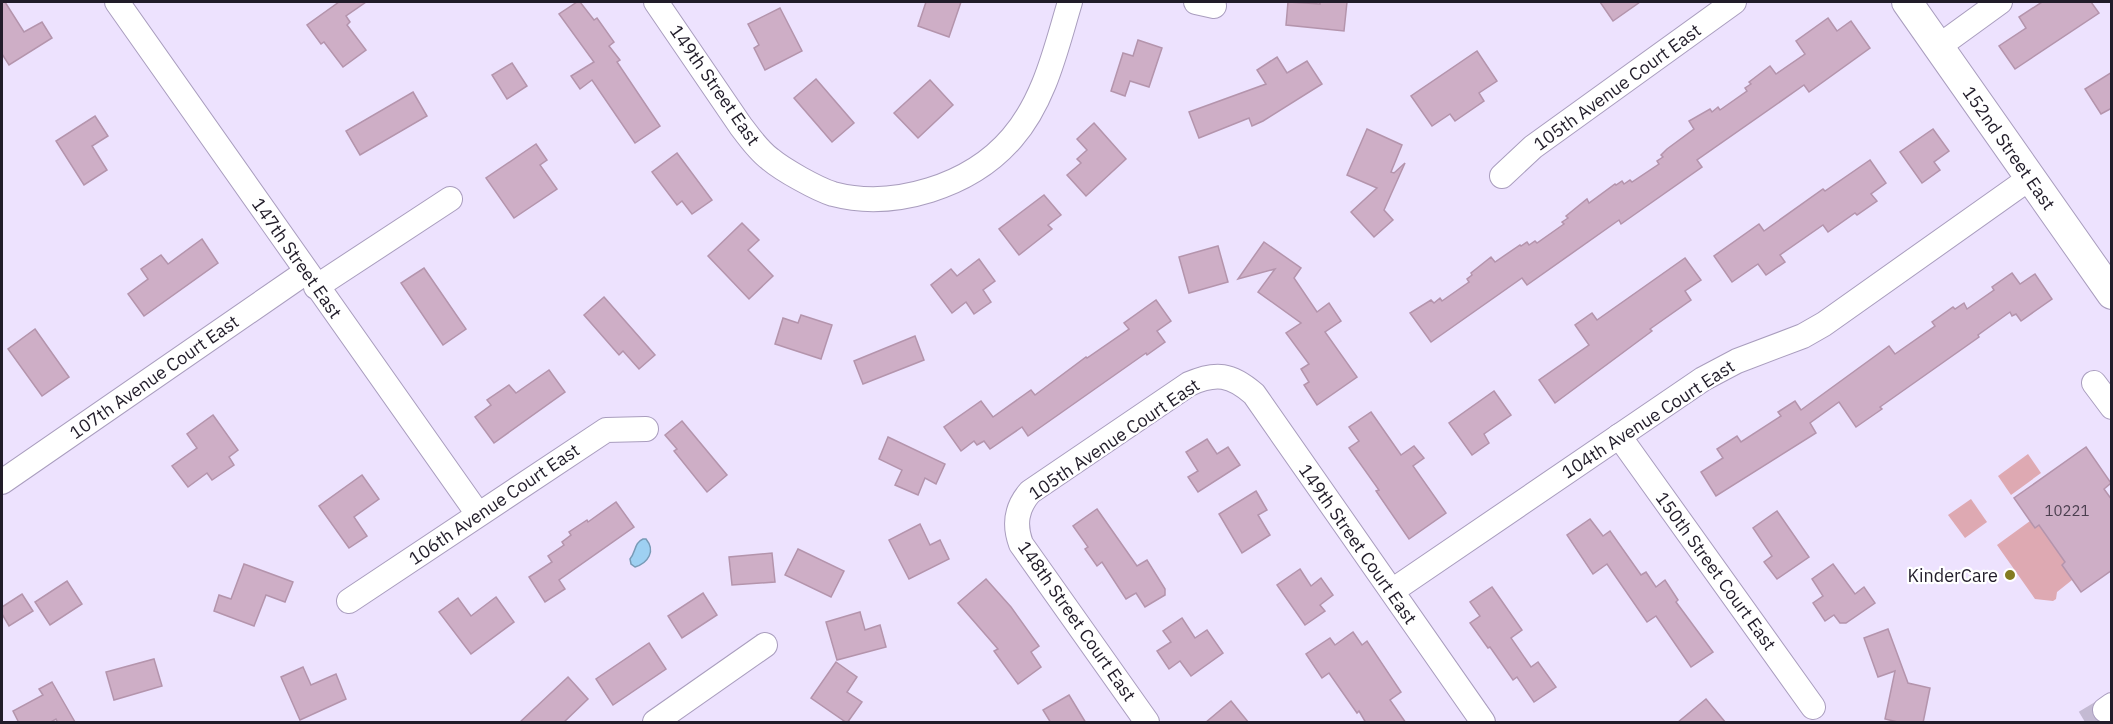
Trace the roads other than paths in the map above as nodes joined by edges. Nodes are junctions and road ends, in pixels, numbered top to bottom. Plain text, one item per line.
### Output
1 (117, 2) edge
2 (656, 2) edge
3 (1070, 2) edge
4 (1734, 2) edge
5 (1907, 2) edge
6 (2000, 2) edge
7 (1938, 47) junction
8 (1502, 176) dead end
9 (2030, 178) junction
10 (450, 199) dead end
11 (311, 279) junction
12 (2112, 294) edge
13 (1224, 377) joint
14 (2094, 383) dead end
15 (2112, 407) edge
16 (646, 429) dead end
17 (1619, 436) junction
18 (2, 482) edge
19 (478, 514) junction
20 (1017, 517) joint
21 (1392, 591) junction
22 (349, 602) dead end
23 (765, 645) dead end
24 (1813, 707) dead end
25 (655, 723) edge
26 (1147, 723) edge
27 (1484, 723) edge

1 - 11 street, 147th Street East
2 - 3 street, 149th Street East
4 - 8 street, 105th Avenue Court East
5 - 7 main road, 152nd Street East
6 - 7 street
7 - 9 main road, 152nd Street East
9 - 12 main road, 152nd Street East
9 - 17 street, 104th Avenue Court East
10 - 11 street, 107th Avenue Court East
11 - 18 street, 107th Avenue Court East
11 - 19 street, 147th Street East
13 - 20 street, 105th Avenue Court East
13 - 21 street, 149th Street Court East
14 - 15 street
16 - 19 street, 106th Avenue Court East
17 - 21 street, 104th Avenue Court East
17 - 24 street, 150th Street Court East
19 - 22 street, 106th Avenue Court East
20 - 26 street, 148th Street Court East
21 - 27 street, 149th Street Court East
23 - 25 street

